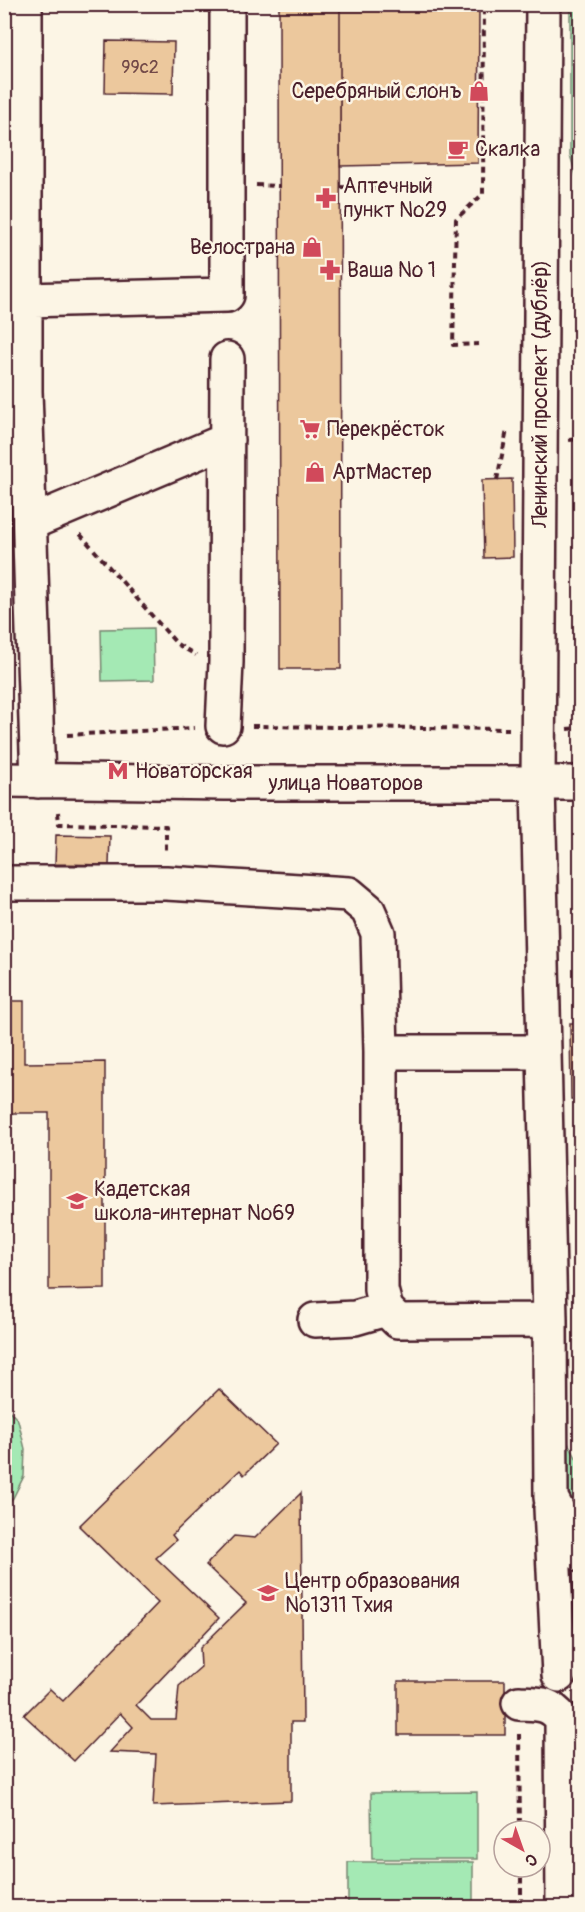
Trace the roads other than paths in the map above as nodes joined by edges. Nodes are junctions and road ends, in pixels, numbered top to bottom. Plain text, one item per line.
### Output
1 (25, 4) edge
2 (227, 4) edge
3 (543, 4) edge
4 (25, 300) junction
5 (227, 359) dead end
6 (15, 391) edge
7 (227, 440) junction
8 (45, 517) junction
9 (223, 726) road end
10 (4, 780) edge
11 (38, 780) junction
12 (580, 783) edge
13 (538, 784) junction
14 (4, 883) edge
15 (381, 1052) junction
16 (543, 1052) junction
17 (386, 1309) junction
18 (315, 1320) dead end
19 (550, 1320) junction
20 (551, 1498) junction
21 (580, 1554) edge
22 (559, 1675) dead end
23 (519, 1703) road end
24 (563, 1908) edge

1 - 4 street
2 - 4 street
3 - 13 street, Ленинский проспект (дублёр)
4 - 6 street
5 - 7 street
6 - 8 street
7 - 8 street
7 - 9 street
8 - 11 street
10 - 11 street, улица Новаторов
11 - 13 street, улица Новаторов
12 - 13 street, улица Новаторов
13 - 16 street, Ленинский проспект (дублёр)
14 - 15 street
15 - 16 street
15 - 17 street
16 - 19 street, Ленинский проспект (дублёр)
17 - 18 street
17 - 19 street
19 - 20 street, Ленинский проспект (дублёр)
20 - 21 street
20 - 22 street, Ленинский проспект (дублёр)
23 - 24 street

